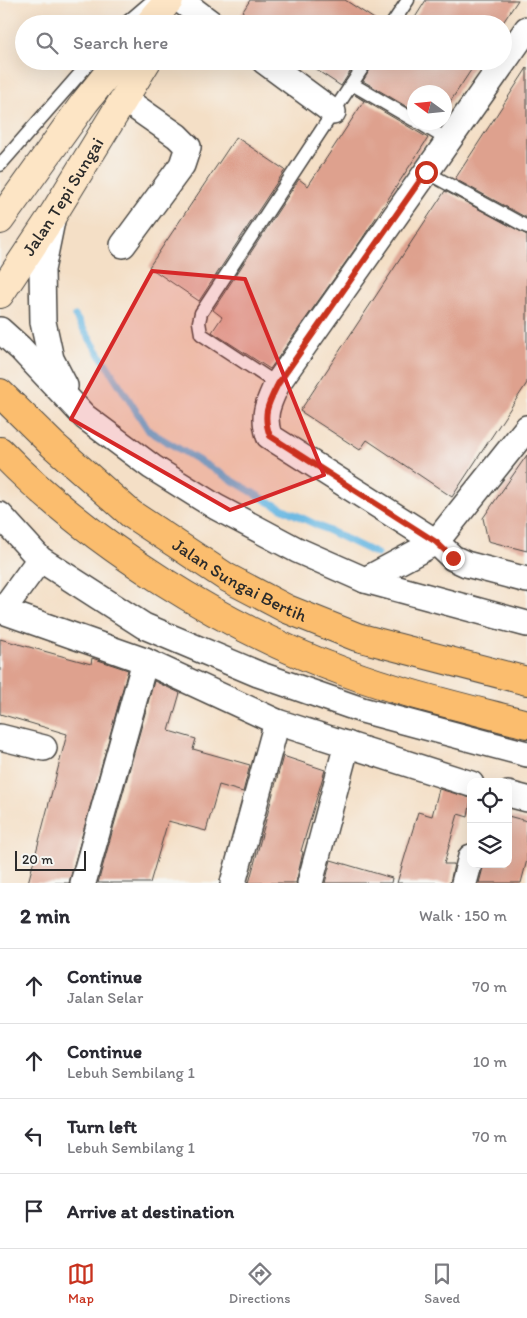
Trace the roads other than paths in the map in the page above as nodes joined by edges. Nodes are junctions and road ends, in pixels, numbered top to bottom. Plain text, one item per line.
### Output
1 (154, 0) edge
2 (408, 0) edge
3 (177, 7) edge
4 (136, 15) edge
5 (164, 15) edge
6 (193, 15) edge
7 (398, 15) edge
8 (527, 29) edge
9 (512, 50) edge
10 (83, 70) edge
11 (111, 70) edge
12 (142, 70) edge
13 (276, 70) edge
14 (361, 70) edge
15 (498, 70) edge
16 (352, 84) junction
17 (124, 99) junction
18 (333, 112) junction
19 (407, 116) edge
20 (431, 130) edge
21 (448, 140) junction
22 (0, 165) edge
23 (426, 172) junction
24 (54, 213) junction
25 (0, 220) edge
26 (527, 228) edge
27 (123, 245) dead end
28 (0, 294) edge
29 (0, 330) edge
30 (278, 384) junction
31 (0, 392) edge
32 (86, 417) junction
33 (524, 436) edge
34 (0, 451) edge
35 (0, 515) edge
36 (436, 542) junction
37 (40, 559) junction
38 (364, 580) junction
39 (527, 580) edge
40 (1, 611) edge
41 (527, 624) edge
42 (145, 662) junction
43 (527, 681) edge
44 (277, 722) junction
45 (527, 724) edge
46 (0, 737) edge
47 (347, 744) junction
48 (44, 748) dead end
49 (527, 754) edge
50 (467, 783) edge
51 (512, 795) edge
52 (527, 799) edge
53 (468, 868) edge
54 (83, 883) edge
55 (233, 883) edge
56 (310, 883) edge
57 (464, 883) edge

1 - 4 lane
2 - 7 lane
3 - 5 main road
3 - 6 street
8 - 9 street
10 - 22 lane
11 - 25 main road, Jalan Tepi Sungai
12 - 17 main road, Jalan Tepi Sungai
13 - 18 street
14 - 16 lane
15 - 21 street
16 - 18 lane
16 - 19 lane
17 - 24 main road, Jalan Tepi Sungai
17 - 27 street
18 - 30 lane
20 - 21 lane
21 - 23 street
23 - 26 lane
23 - 30 street
24 - 28 main road, Jalan Tepi Sungai
24 - 32 street
29 - 32 street
30 - 36 street
31 - 43 main road, Jalan Sungai Bertih
32 - 38 street
33 - 36 street
34 - 45 main road
35 - 37 street
36 - 38 street
36 - 39 street
37 - 40 street
37 - 49 street
38 - 41 street
40 - 42 street
42 - 44 street
42 - 54 street
44 - 47 street
44 - 55 street
46 - 48 street
47 - 50 street
47 - 56 street
51 - 52 street
53 - 57 street

